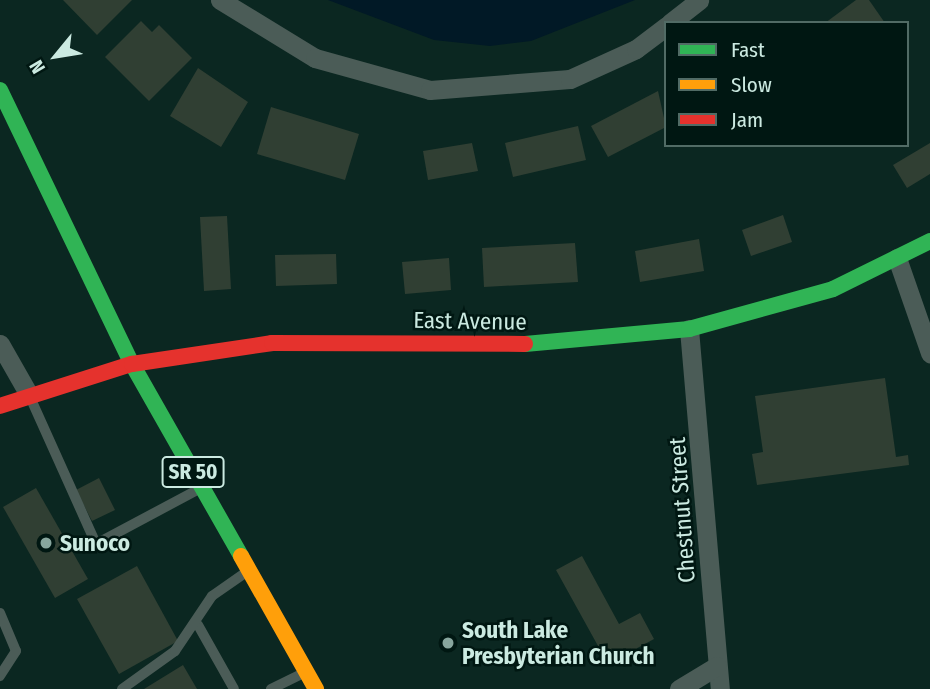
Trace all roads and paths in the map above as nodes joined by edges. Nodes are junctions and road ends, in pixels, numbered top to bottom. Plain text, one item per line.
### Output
1 (220, 0) edge
2 (699, 0) edge
3 (672, 21) edge
4 (664, 27) edge
5 (0, 90) edge
6 (930, 241) edge
7 (897, 258) junction
8 (689, 328) junction
9 (0, 344) edge
10 (930, 353) edge
11 (132, 364) junction
12 (28, 394) junction
13 (0, 406) edge
14 (201, 488) junction
15 (248, 571) junction
16 (0, 613) edge
17 (198, 625) junction
18 (718, 666) junction
19 (306, 672) junction
20 (0, 676) edge
21 (122, 689) edge
22 (234, 689) edge
23 (271, 689) edge
24 (316, 689) edge
25 (679, 689) edge
26 (720, 689) edge

1 - 4 street
2 - 3 street
5 - 11 main road, SR 50
6 - 7 main road, East Avenue
7 - 8 main road, East Avenue
7 - 10 street
8 - 11 main road, East Avenue
8 - 18 street, Chestnut Street
9 - 12 street
11 - 12 main road, East Avenue
11 - 14 main road, SR 50
12 - 13 main road, East Avenue
12 - 14 lane
14 - 15 main road, SR 50
15 - 17 lane
15 - 19 main road, SR 50
16 - 20 lane
17 - 21 lane
17 - 22 lane
18 - 25 street
18 - 26 street, Chestnut Street
19 - 23 lane
19 - 24 main road, SR 50

